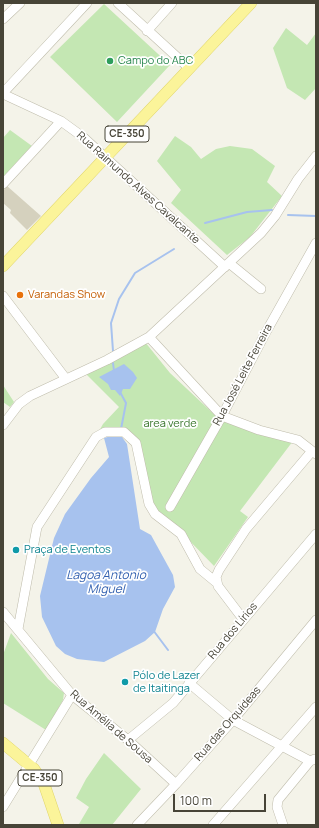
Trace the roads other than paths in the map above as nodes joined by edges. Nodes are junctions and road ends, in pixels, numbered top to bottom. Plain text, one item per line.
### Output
1 (20, 3) edge
2 (88, 3) edge
3 (118, 3) edge
4 (172, 3) edge
5 (251, 3) edge
6 (3, 19) edge
7 (148, 31) junction
8 (189, 68) junction
9 (3, 94) edge
10 (61, 120) junction
11 (106, 156) junction
12 (316, 156) edge
13 (3, 184) edge
14 (316, 243) edge
15 (227, 265) junction
16 (3, 266) edge
17 (261, 289) dead end
18 (3, 296) edge
19 (149, 338) junction
20 (66, 379) junction
21 (222, 416) junction
22 (3, 424) edge
23 (314, 453) edge
24 (170, 507) dead end
25 (316, 534) edge
26 (217, 583) junction
27 (3, 612) edge
28 (243, 619) junction
29 (316, 620) edge
30 (18, 629) junction
31 (189, 683) junction
32 (72, 695) junction
33 (316, 707) edge
34 (233, 720) junction
35 (128, 740) junction
36 (3, 744) edge
37 (283, 745) junction
38 (313, 760) edge
39 (30, 765) junction
40 (176, 784) junction
41 (3, 807) edge
42 (56, 824) edge
43 (137, 825) edge
44 (212, 825) edge
45 (283, 825) edge

1 - 6 street
2 - 9 street
3 - 7 street
4 - 7 street
5 - 8 main road, CE-350
7 - 8 street
8 - 11 main road, CE-350
9 - 10 street, Rua Raimundo Alves Cavalcante
10 - 11 street, Rua Raimundo Alves Cavalcante
10 - 13 street
11 - 15 street, Rua Raimundo Alves Cavalcante
11 - 16 main road, CE-350
12 - 15 street
14 - 21 street, Rua José Leite Ferreira
15 - 17 street, Rua Raimundo Alves Cavalcante
15 - 19 street
18 - 20 street
19 - 20 street
19 - 21 street
20 - 22 street
21 - 23 street
21 - 24 street, Rua José Leite Ferreira
23 - 26 street
25 - 28 street, Rua dos Lírios
26 - 28 street
26 - 30 street
27 - 30 street, Rua Amélia de Sousa
28 - 31 street, Rua dos Lírios
29 - 34 street, Rua das Orquídeas
30 - 32 street, Rua Amélia de Sousa
31 - 34 street
31 - 35 street, Rua dos Lírios
32 - 35 street, Rua Amélia de Sousa
32 - 39 street
33 - 37 street
34 - 37 street
34 - 40 street, Rua das Orquídeas
35 - 40 street, Rua Amélia de Sousa
36 - 39 main road, CE-350
37 - 38 street
37 - 44 street
38 - 45 street
39 - 41 street
39 - 42 main road, CE-350
40 - 43 street, Rua das Orquídeas

